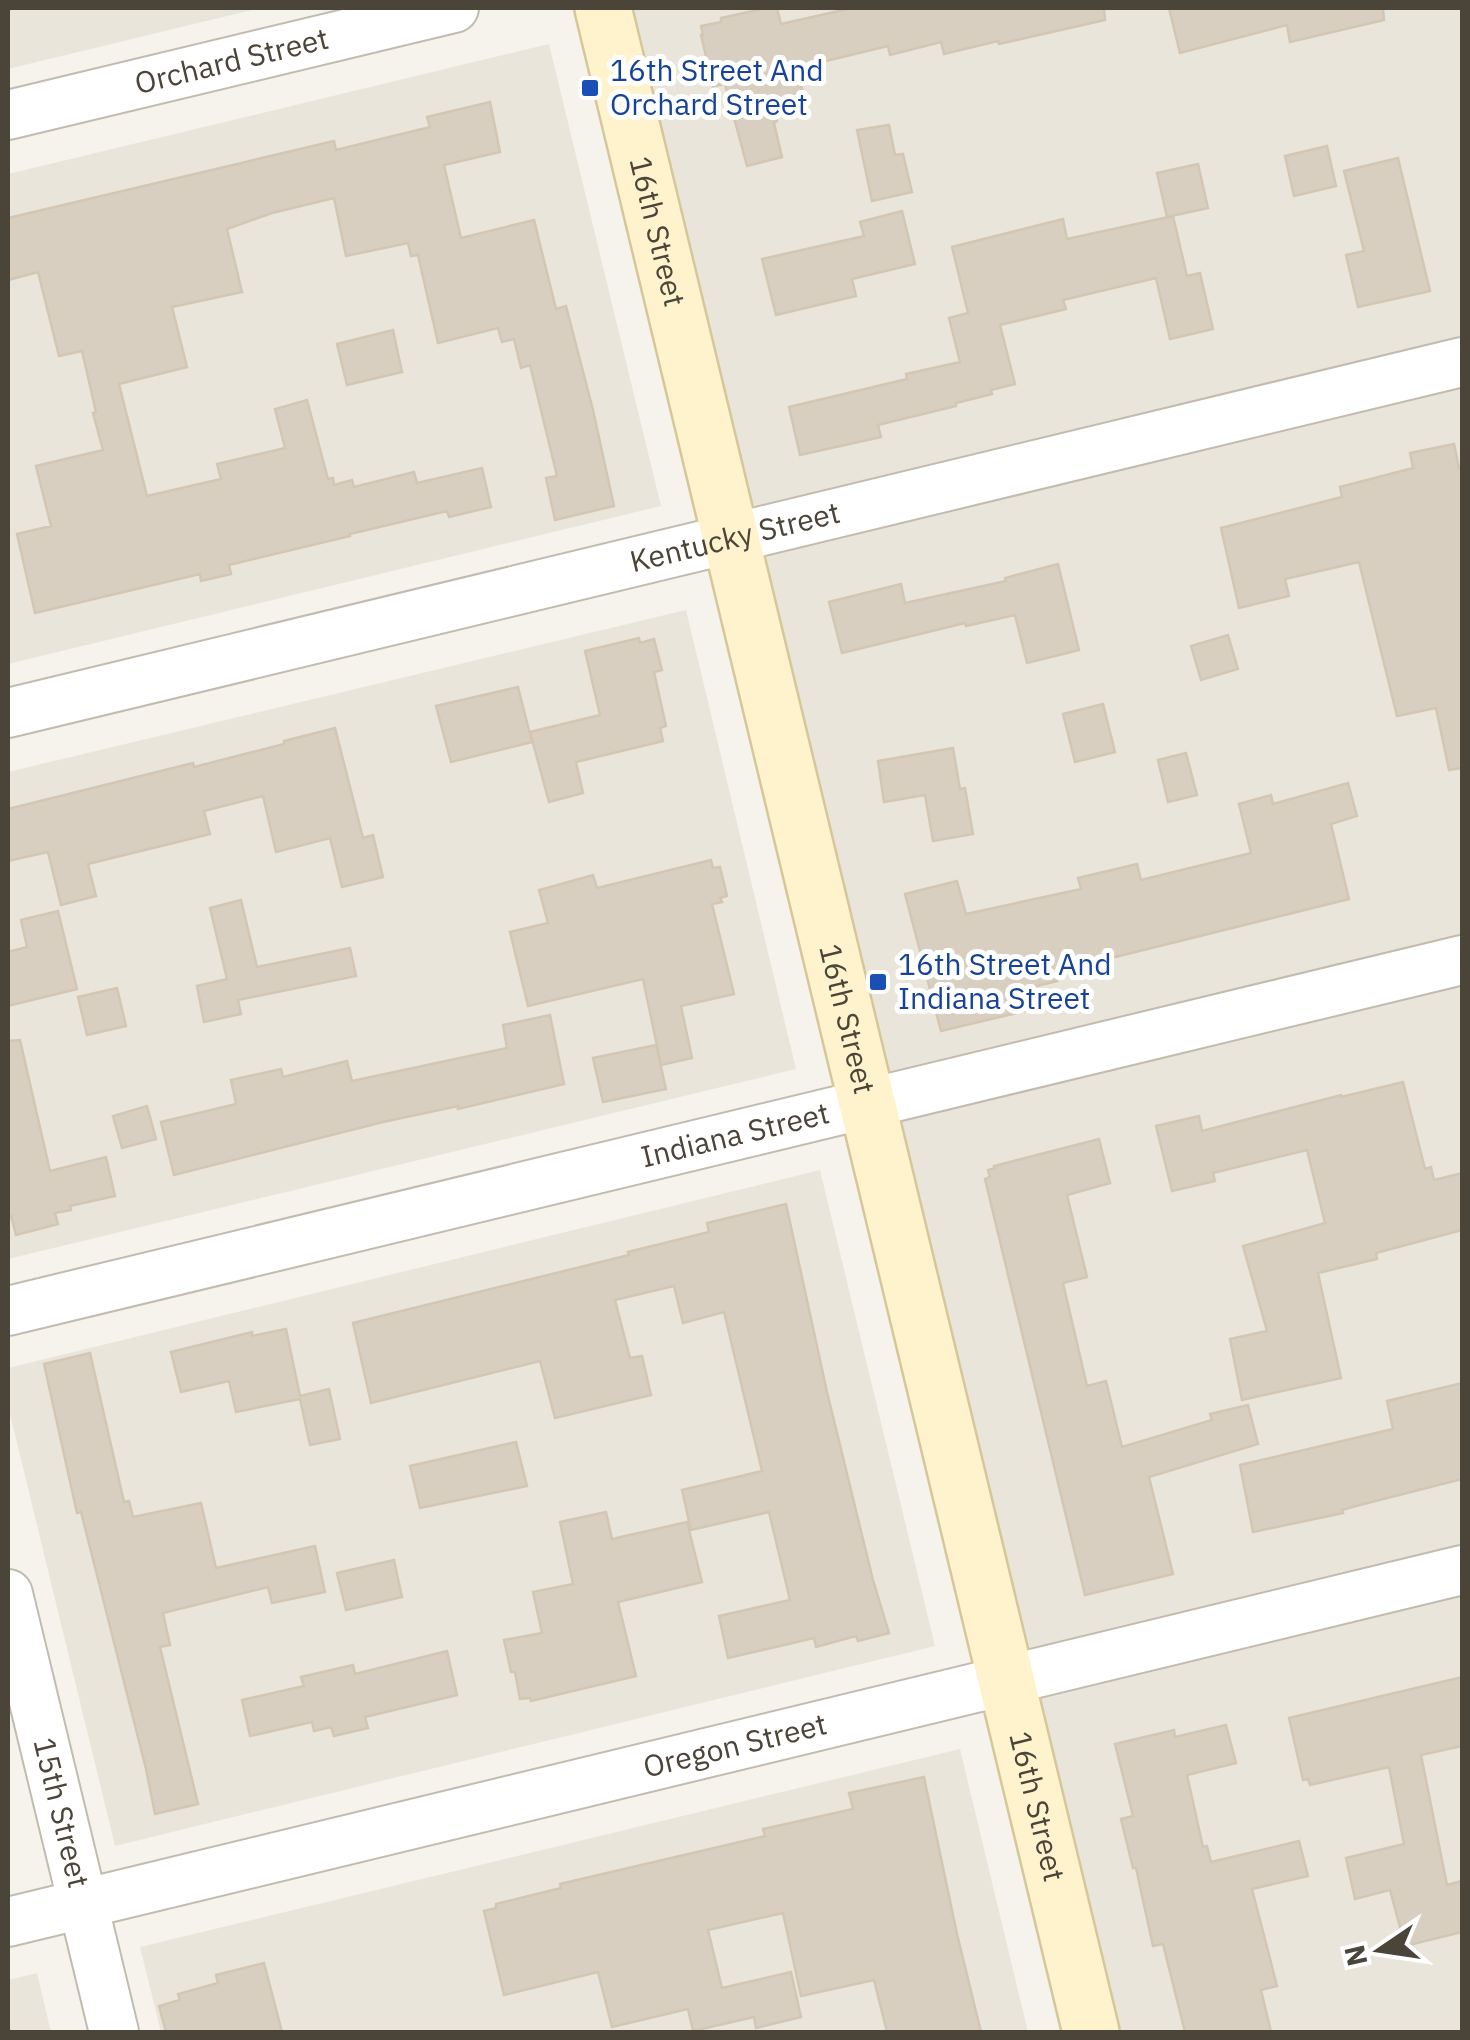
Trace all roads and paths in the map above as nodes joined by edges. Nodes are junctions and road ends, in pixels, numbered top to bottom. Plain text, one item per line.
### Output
1 (454, 8) edge
2 (603, 8) edge
3 (8, 115) edge
4 (1462, 362) edge
5 (731, 539) junction
6 (8, 713) edge
7 (1462, 960) edge
8 (867, 1104) junction
9 (8, 1310) edge
10 (1462, 1570) edge
11 (8, 1594) edge
12 (1006, 1680) junction
13 (83, 1904) junction
14 (8, 1922) edge
15 (114, 2032) edge
16 (1091, 2032) edge

1 - 3 street, Orchard Street
2 - 5 street, 16th Street
4 - 5 street, Kentucky Street
5 - 6 street, Kentucky Street
5 - 8 street, 16th Street
7 - 8 street, Indiana Street
8 - 9 street, Indiana Street
8 - 12 street, 16th Street
10 - 12 street, Oregon Street
11 - 13 street, 15th Street
12 - 13 street, Oregon Street
12 - 16 street, 16th Street
13 - 14 street, Oregon Street
13 - 15 street, 15th Street

